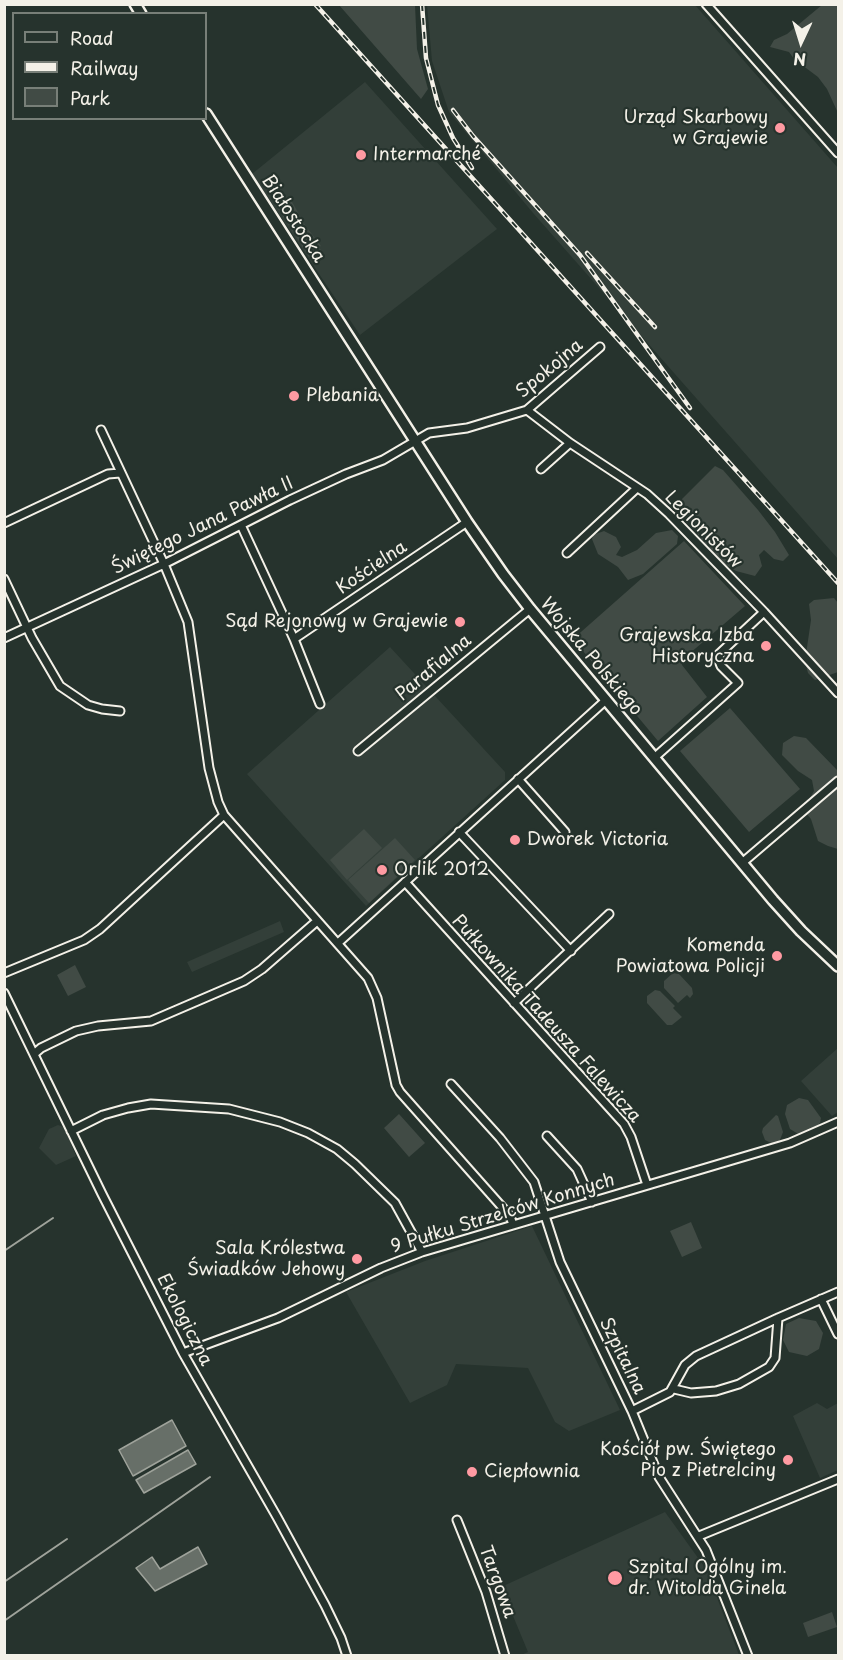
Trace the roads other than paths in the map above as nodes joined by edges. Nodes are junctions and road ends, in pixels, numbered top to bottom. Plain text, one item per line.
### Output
1 (706, 4) edge
2 (207, 116) edge
3 (838, 153) edge
4 (352, 343) joint
5 (600, 346) dead end
6 (527, 410) junction
7 (101, 430) dead end
8 (415, 441) junction
9 (570, 443) junction
10 (541, 469) dead end
11 (120, 473) junction
12 (637, 488) junction
13 (467, 522) junction
14 (4, 523) edge
15 (241, 525) junction
16 (567, 553) dead end
17 (164, 564) junction
18 (4, 579) edge
19 (530, 609) junction
20 (764, 612) junction
21 (28, 628) junction
22 (4, 638) edge
23 (294, 639) junction
24 (838, 693) edge
25 (606, 700) junction
26 (320, 704) dead end
27 (120, 711) dead end
28 (358, 751) dead end
29 (654, 758) junction
30 (518, 779) junction
31 (838, 781) edge
32 (224, 814) junction
33 (459, 832) junction
34 (566, 832) dead end
35 (741, 863) junction
36 (405, 882) junction
37 (609, 915) dead end
38 (317, 921) junction
39 (338, 943) junction
40 (571, 951) junction
41 (838, 966) edge
42 (4, 973) edge
43 (4, 993) edge
44 (514, 1003) junction
45 (34, 1054) junction
46 (451, 1084) dead end
47 (838, 1122) edge
48 (71, 1131) junction
49 (547, 1136) dead end
50 (647, 1185) junction
51 (592, 1202) junction
52 (545, 1215) junction
53 (513, 1225) junction
54 (422, 1252) junction
55 (838, 1292) edge
56 (821, 1299) junction
57 (778, 1318) junction
58 (838, 1334) edge
59 (183, 1353) junction
60 (674, 1389) junction
61 (632, 1411) junction
62 (838, 1479) edge
63 (457, 1520) dead end
64 (699, 1536) junction
65 (347, 1656) edge
66 (505, 1656) edge
67 (748, 1656) edge

1 - 3 street
2 - 4 main road, Białostocka
4 - 8 main road, Wojska Polskiego
5 - 6 street, Spokojna
6 - 8 street, Spokojna
6 - 9 street, Legionistów
7 - 11 street
8 - 13 main road, Wojska Polskiego
8 - 15 street, Świętego Jana Pawła II
9 - 10 street
9 - 12 street, Legionistów
11 - 14 street
11 - 17 street
12 - 16 street
12 - 20 street, Legionistów
13 - 19 main road, Wojska Polskiego
13 - 23 street, Kościelna
15 - 17 street, Świętego Jana Pawła II
15 - 23 street
17 - 21 street, Świętego Jana Pawła II
17 - 32 street
18 - 21 street
19 - 25 main road, Wojska Polskiego
19 - 28 street, Parafialna
20 - 24 street, Legionistów
20 - 29 street
21 - 22 street, Świętego Jana Pawła II
21 - 27 street
23 - 26 street
25 - 29 main road, Wojska Polskiego
25 - 30 street
29 - 35 main road, Wojska Polskiego
30 - 33 street
30 - 34 street
31 - 35 street
32 - 38 street
32 - 42 street
33 - 36 street
33 - 40 street
35 - 41 main road, Wojska Polskiego
36 - 39 street
36 - 44 street, Pułkownika Tadeusza Falewicza
37 - 40 street
38 - 39 street
38 - 45 street
39 - 53 street
40 - 44 street
43 - 45 street, Ekologiczna
44 - 50 street, Pułkownika Tadeusza Falewicza
45 - 48 street, Ekologiczna
46 - 52 street, Szpitalna
47 - 50 street, 9 Pułku Strzelców Konnych
48 - 54 street
48 - 59 street, Ekologiczna
49 - 51 street
50 - 51 street, 9 Pułku Strzelców Konnych
51 - 52 street, 9 Pułku Strzelców Konnych
52 - 53 street, 9 Pułku Strzelców Konnych
52 - 61 street, Szpitalna
53 - 54 street, 9 Pułku Strzelców Konnych
54 - 59 street, 9 Pułku Strzelców Konnych
55 - 56 street
56 - 57 street
56 - 58 street
57 - 60 street
57 - 60 street
59 - 65 street, Ekologiczna
60 - 61 street
61 - 64 street, Szpitalna
62 - 64 street
63 - 66 street, Targowa
64 - 67 street, Szpitalna

